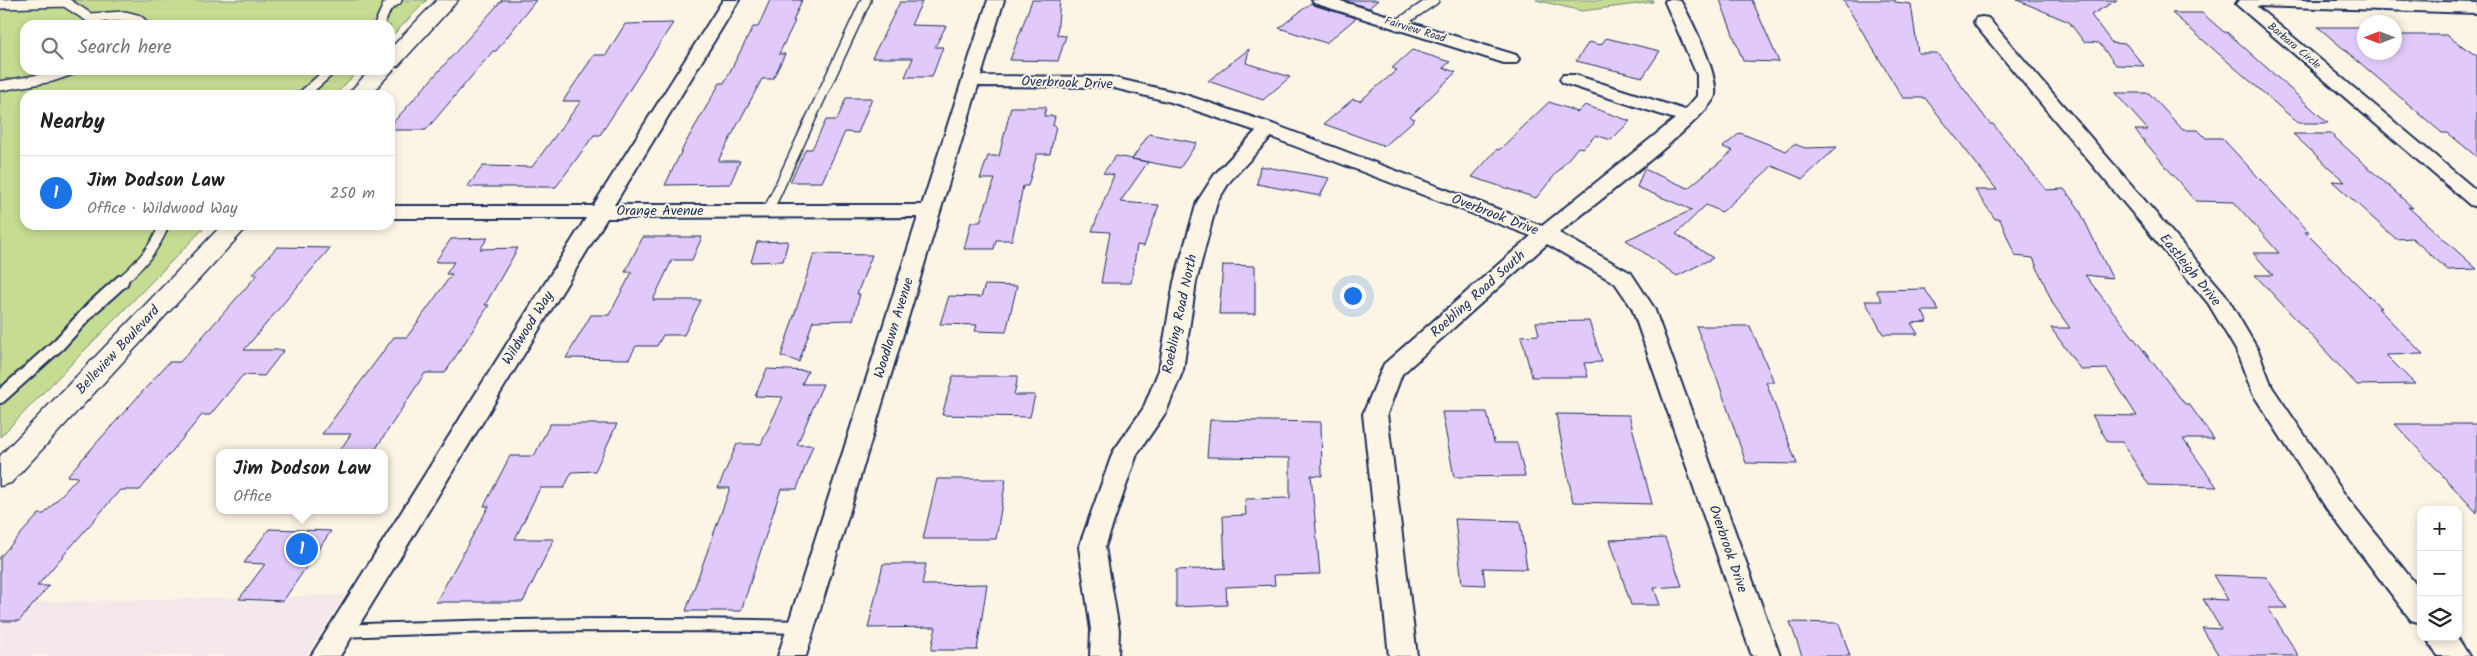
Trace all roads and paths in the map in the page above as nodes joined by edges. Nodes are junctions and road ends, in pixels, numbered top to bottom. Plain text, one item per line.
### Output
1 (397, 0) edge
2 (448, 0) edge
3 (731, 0) edge
4 (866, 0) edge
5 (996, 0) edge
6 (1320, 0) edge
7 (1434, 0) edge
8 (66, 1) edge
9 (1673, 2) dead end
10 (0, 4) edge
11 (2475, 9) edge
12 (140, 20) edge
13 (381, 20) edge
14 (1982, 22) dead end
15 (1397, 26) junction
16 (395, 56) edge
17 (1510, 59) dead end
18 (55, 75) edge
19 (325, 75) edge
20 (377, 75) edge
21 (1569, 78) dead end
22 (969, 81) junction
23 (0, 86) edge
24 (309, 90) edge
25 (363, 90) edge
26 (1689, 117) junction
27 (1268, 129) junction
28 (2477, 201) edge
29 (600, 211) junction
30 (768, 211) junction
31 (930, 211) junction
32 (395, 212) edge
33 (162, 230) edge
34 (231, 230) edge
35 (1545, 234) junction
36 (0, 397) edge
37 (0, 474) edge
38 (2417, 607) edge
39 (801, 627) junction
40 (340, 631) junction
41 (2443, 641) edge
42 (325, 656) edge
43 (792, 656) edge
44 (1104, 656) edge
45 (1403, 656) edge
46 (1766, 656) edge
47 (2455, 656) edge

1 - 13 lane
2 - 16 street
3 - 29 street, Wildwood Way
4 - 30 lane
5 - 22 street, Woodlawn Avenue
6 - 15 street, Fairview Road
7 - 15 lane
8 - 10 lane
8 - 12 lane
9 - 26 street, Roebling Road South
11 - 28 street, Barbara Circle
14 - 38 street, Eastleigh Drive
15 - 17 street, Fairview Road
18 - 23 lane
19 - 24 lane
20 - 25 street
21 - 26 street
22 - 27 street, Overbrook Drive
22 - 31 street, Woodlawn Avenue
26 - 35 street, Roebling Road South
27 - 35 street, Overbrook Drive
27 - 44 street, Roebling Road North
29 - 30 street, Orange Avenue
29 - 32 street, Orange Avenue
29 - 40 street, Wildwood Way
30 - 31 street, Orange Avenue
31 - 39 street, Woodlawn Avenue
33 - 36 lane
34 - 37 street, Belleview Boulevard
35 - 45 street, Roebling Road South
35 - 46 street, Overbrook Drive
39 - 40 lane
39 - 43 street, Woodlawn Avenue
40 - 42 street, Wildwood Way
41 - 47 street

